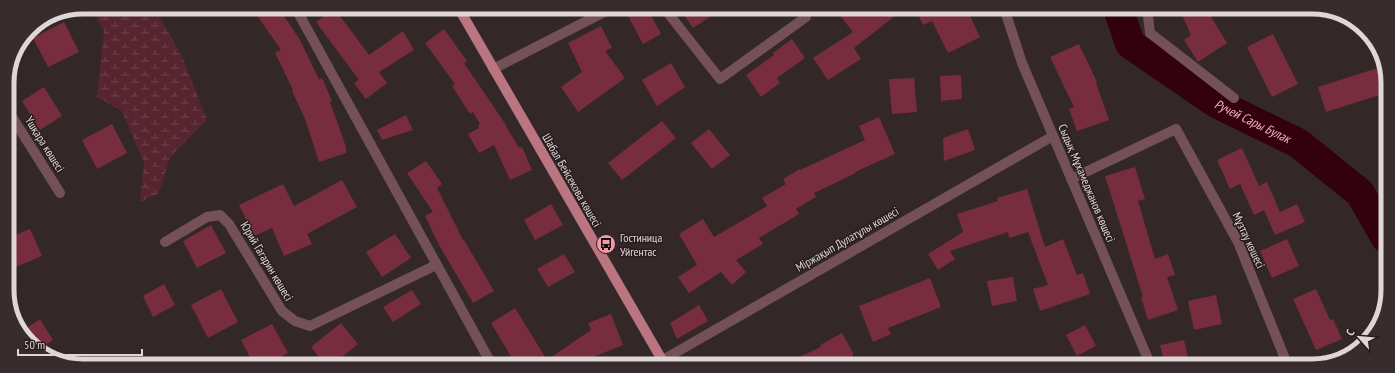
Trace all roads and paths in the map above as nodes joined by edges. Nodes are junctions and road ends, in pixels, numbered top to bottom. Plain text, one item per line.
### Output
1 (299, 14) edge
2 (461, 14) edge
3 (600, 14) edge
4 (669, 14) edge
5 (1006, 14) edge
6 (1148, 14) edge
7 (806, 17) dead end
8 (493, 70) junction
9 (1234, 98) dead end
10 (14, 120) edge
11 (1053, 136) junction
12 (1071, 179) junction
13 (60, 193) dead end
14 (164, 242) dead end
15 (436, 265) junction
16 (489, 359) edge
17 (657, 359) edge
18 (669, 359) edge
19 (1148, 359) edge
20 (1285, 359) edge

1 - 15 street
2 - 8 main road, Шабал Бейсекова көшесі
3 - 8 street
4 - 7 street
5 - 11 street, Сыдық Мұхамеджанов көшесі
6 - 9 street
8 - 17 main road, Шабал Бейсекова көшесі
10 - 13 street, Үшқара көшесі
11 - 12 street, Сыдық Мұхамеджанов көшесі
11 - 18 street, Міржақып Дулатұлы көшесі
12 - 19 street, Сыдық Мұхамеджанов көшесі
12 - 20 street, Мұзтау көшесі
14 - 15 street, Юрий Гагарин көшесі
15 - 16 street

